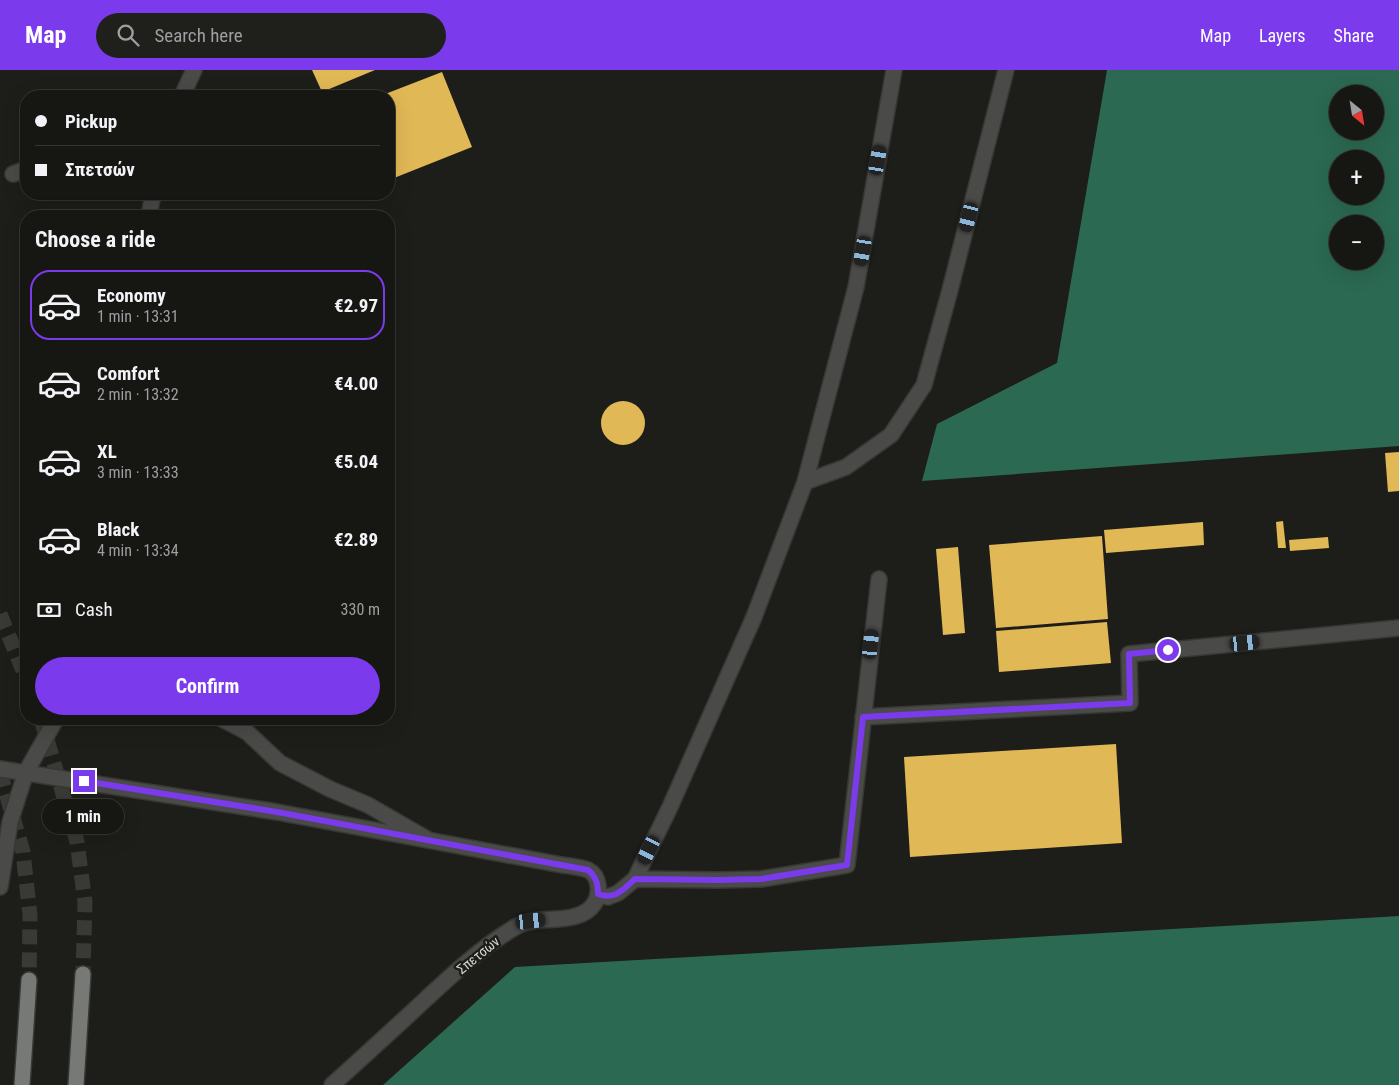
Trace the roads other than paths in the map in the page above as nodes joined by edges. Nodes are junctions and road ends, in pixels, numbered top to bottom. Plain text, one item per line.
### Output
1 (194, 70) edge
2 (894, 70) edge
3 (1006, 70) edge
4 (185, 90) edge
5 (805, 482) junction
6 (879, 579) dead end
7 (1399, 628) edge
8 (863, 717) junction
9 (53, 725) edge
10 (234, 725) edge
11 (0, 769) edge
12 (26, 772) junction
13 (431, 841) junction
14 (635, 879) junction
15 (0, 886) edge
16 (598, 894) junction
17 (83, 974) tunnel mouth
18 (29, 980) tunnel mouth
19 (22, 1085) edge
20 (76, 1085) edge
21 (332, 1085) edge

1 - 4 street
2 - 5 street
3 - 5 street
5 - 14 street
6 - 8 street
7 - 8 street
8 - 14 street
9 - 12 street
10 - 13 street
11 - 12 street
12 - 13 street
12 - 15 street
13 - 16 street
14 - 16 street
16 - 21 street, Σπετσών
17 - 20 main road
18 - 19 main road

